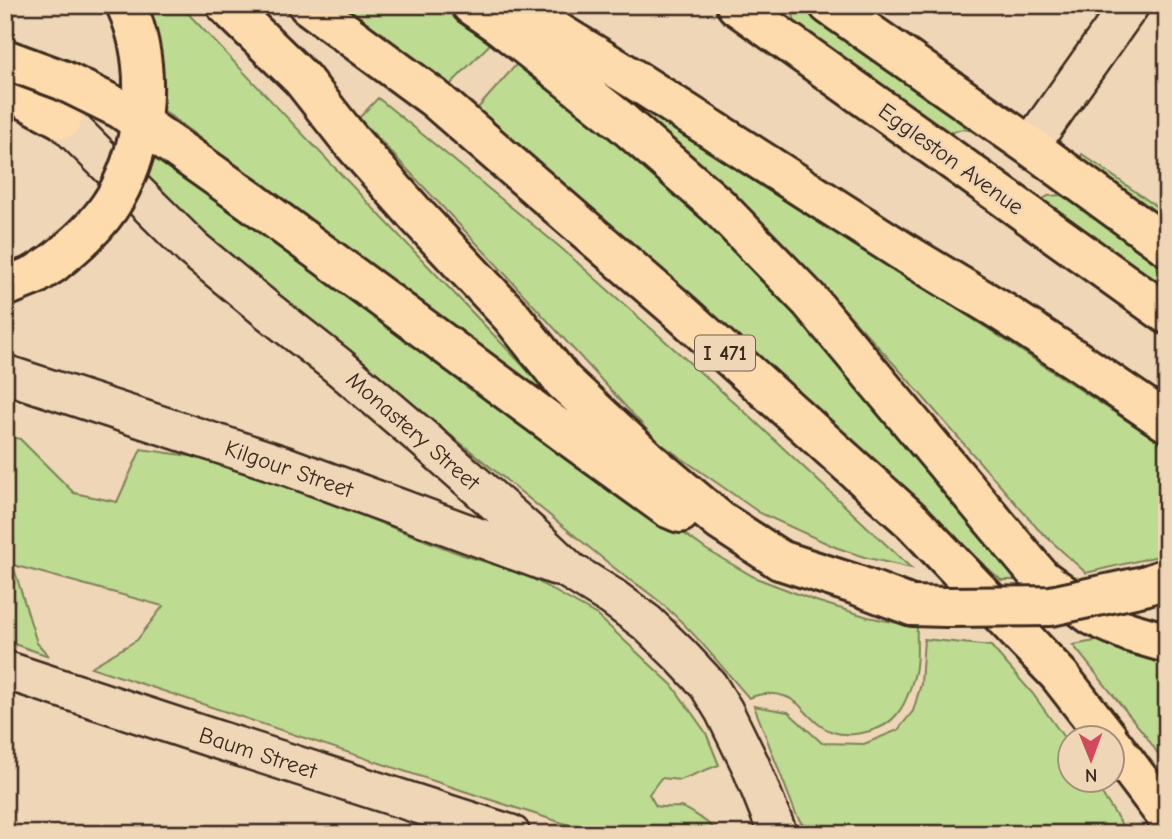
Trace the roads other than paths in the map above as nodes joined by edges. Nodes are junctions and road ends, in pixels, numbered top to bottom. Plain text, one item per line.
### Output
1 (126, 5) edge
2 (226, 5) edge
3 (308, 5) edge
4 (471, 5) edge
5 (513, 5) edge
6 (736, 5) edge
7 (829, 5) edge
8 (1130, 5) edge
9 (5, 58) edge
10 (5, 95) edge
11 (61, 119) junction
12 (1030, 146) junction
13 (1167, 246) edge
14 (5, 287) edge
15 (1167, 313) edge
16 (5, 374) edge
17 (1167, 422) edge
18 (780, 560) junction
19 (570, 571) junction
20 (1167, 578) edge
21 (1167, 643) edge
22 (5, 670) edge
23 (1098, 724) edge
24 (1126, 763) edge
25 (1167, 817) edge
26 (511, 834) edge
27 (778, 834) edge

1 - 14 main road, bridge
2 - 18 main road
3 - 23 main road, I 471
4 - 21 main road
5 - 17 main road
6 - 15 main road, Eggleston Avenue
7 - 12 main road
8 - 12 street
9 - 11 street, Monastery Street
9 - 18 main road, bridge
10 - 11 main road
11 - 19 street, Monastery Street
12 - 13 main road
16 - 19 street, Kilgour Street
18 - 20 main road, bridge
19 - 27 street, Monastery Street
22 - 26 street, Baum Street
24 - 25 main road

